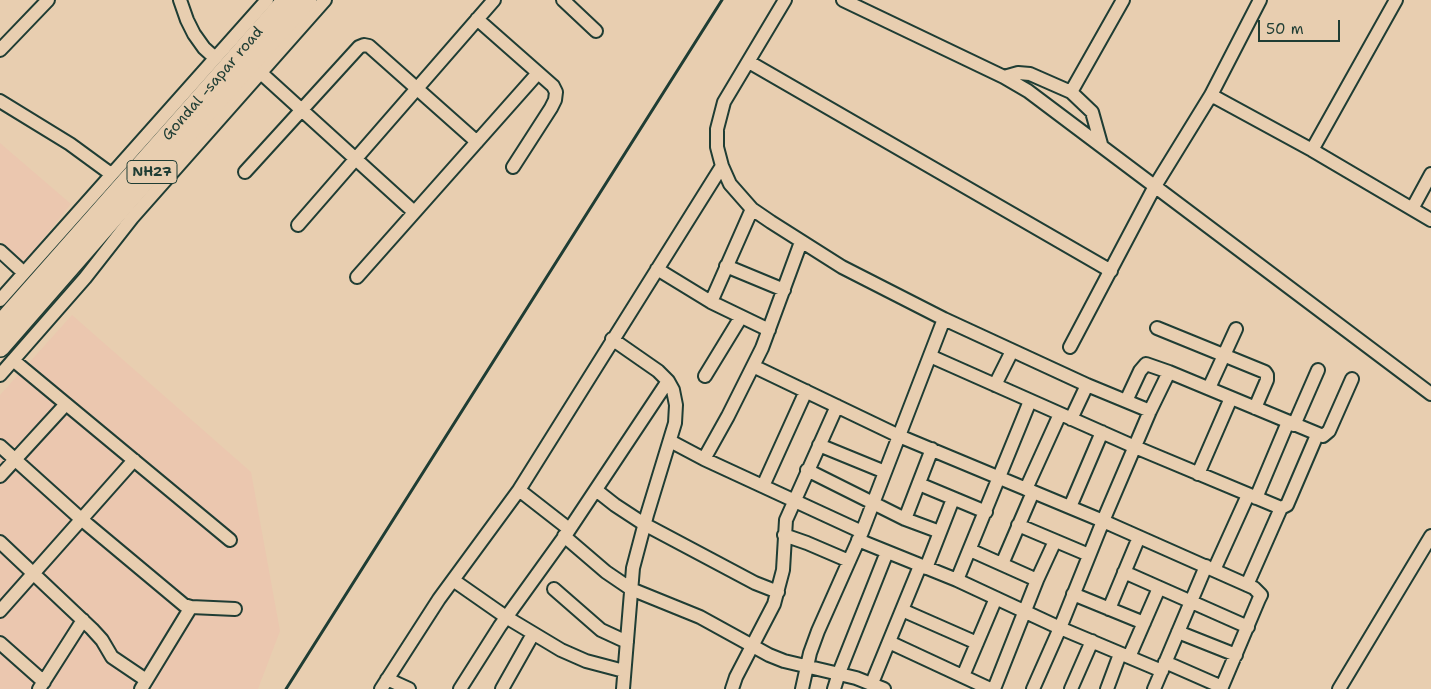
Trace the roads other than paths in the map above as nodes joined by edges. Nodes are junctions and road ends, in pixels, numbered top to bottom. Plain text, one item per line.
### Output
1 (180, 0) edge
2 (267, 0) edge
3 (287, 0) edge
4 (307, 0) edge
5 (325, 0) edge
6 (494, 0) edge
7 (786, 0) edge
8 (843, 0) edge
9 (1123, 0) edge
10 (1260, 0) edge
11 (1396, 0) edge
12 (46, 1) edge
13 (566, 1) edge
14 (477, 19) junction
15 (596, 31) dead end
16 (0, 50) edge
17 (215, 58) junction
18 (749, 62) junction
19 (261, 73) junction
20 (538, 73) junction
21 (1004, 77) junction
22 (417, 88) junction
23 (1071, 92) junction
24 (1211, 95) junction
25 (0, 101) edge
26 (301, 110) junction
27 (477, 142) junction
28 (1101, 144) junction
29 (1312, 150) junction
30 (355, 159) junction
31 (722, 166) junction
32 (513, 167) dead end
33 (245, 172) dead end
34 (110, 174) junction
35 (1431, 174) edge
36 (1156, 186) junction
37 (752, 209) junction
38 (1412, 209) junction
39 (414, 212) junction
40 (1431, 220) edge
41 (298, 225) dead end
42 (801, 242) junction
43 (0, 251) edge
44 (726, 266) junction
45 (657, 270) junction
46 (1111, 270) junction
47 (24, 272) junction
48 (357, 276) dead end
49 (784, 290) junction
50 (0, 300) edge
51 (711, 302) junction
52 (741, 317) junction
53 (944, 319) junction
54 (0, 325) edge
55 (1157, 328) dead end
56 (1236, 329) dead end
57 (769, 330) junction
58 (612, 339) junction
59 (1070, 347) dead end
60 (1012, 351) junction
61 (6, 354) edge
62 (930, 356) junction
63 (1224, 356) junction
64 (753, 366) junction
65 (1318, 370) dead end
66 (1170, 372) junction
67 (0, 375) edge
68 (705, 376) dead end
69 (1352, 379) dead end
70 (668, 381) junction
71 (995, 385) junction
72 (1087, 385) junction
73 (1209, 388) junction
74 (806, 391) junction
75 (1431, 394) edge
76 (1231, 398) junction
77 (1030, 401) junction
78 (1126, 401) junction
79 (66, 404) junction
80 (837, 406) junction
81 (1255, 408) junction
82 (1150, 411) junction
83 (1065, 416) junction
84 (1291, 424) junction
85 (1102, 432) junction
86 (1317, 435) junction
87 (899, 436) junction
88 (670, 441) junction
89 (819, 445) junction
90 (0, 446) edge
91 (1135, 447) junction
92 (932, 449) junction
93 (15, 459) junction
94 (704, 459) junction
95 (134, 460) junction
96 (807, 470) junction
97 (885, 472) junction
98 (1198, 474) junction
99 (0, 476) edge
100 (1000, 478) junction
101 (919, 484) junction
102 (763, 486) junction
103 (519, 490) junction
104 (596, 490) junction
105 (1030, 490) junction
106 (1252, 496) junction
107 (953, 499) junction
108 (794, 500) junction
109 (873, 503) junction
110 (1070, 507) junction
111 (1281, 508) junction
112 (986, 512) junction
113 (81, 519) junction
114 (905, 519) junction
115 (1102, 521) junction
116 (644, 524) junction
117 (1018, 525) junction
118 (940, 532) junction
119 (567, 533) junction
120 (784, 536) junction
121 (860, 536) junction
122 (1431, 536) edge
123 (1139, 537) junction
124 (230, 540) dead end
125 (1055, 541) junction
126 (0, 542) edge
127 (970, 550) junction
128 (887, 552) junction
129 (1089, 555) junction
130 (849, 561) junction
131 (1002, 564) junction
132 (923, 567) junction
133 (1210, 568) junction
134 (34, 572) junction
135 (1124, 572) junction
136 (453, 580) junction
137 (957, 580) junction
138 (1037, 580) junction
139 (1247, 585) junction
140 (1159, 588) junction
141 (554, 589) dead end
142 (631, 589) junction
143 (778, 592) junction
144 (1073, 594) junction
145 (996, 598) junction
146 (1191, 602) junction
147 (191, 607) junction
148 (235, 609) dead end
149 (1109, 609) junction
150 (902, 610) junction
151 (0, 611) edge
152 (1024, 612) junction
153 (506, 617) junction
154 (83, 620) junction
155 (1144, 623) junction
156 (1248, 627) junction
157 (1060, 628) junction
158 (1178, 632) junction
159 (534, 634) junction
160 (1092, 641) junction
161 (627, 642) junction
162 (888, 642) junction
163 (0, 643) edge
164 (977, 643) junction
165 (752, 645) junction
166 (1125, 655) junction
167 (1236, 655) junction
168 (806, 667) junction
169 (1163, 667) junction
170 (624, 671) junction
171 (839, 673) junction
172 (962, 676) junction
173 (384, 684) edge
174 (41, 685) edge
175 (144, 685) edge
176 (878, 686) edge
177 (1222, 688) edge
178 (409, 689) edge
179 (460, 689) edge
180 (502, 689) edge
181 (623, 689) edge
182 (732, 689) edge
183 (802, 689) edge
184 (834, 689) edge
185 (990, 689) edge
186 (994, 689) edge
187 (1033, 689) edge
188 (1071, 689) edge
189 (1107, 689) edge
190 (1154, 689) edge
191 (1339, 689) edge

1 - 17 street
2 - 17 street
3 - 54 highway, Gondal -sapar road / NH27
4 - 61 highway, NH27
5 - 19 street
6 - 14 street
7 - 18 street
8 - 21 street
9 - 23 street
10 - 24 street
11 - 29 street
12 - 16 street
13 - 15 street
14 - 20 street
14 - 22 street
17 - 34 street
18 - 31 street
18 - 46 street
19 - 26 street
19 - 61 street
20 - 27 street
20 - 32 street
21 - 23 street
21 - 28 street
22 - 26 street
22 - 27 street
22 - 30 street
23 - 28 street
24 - 29 street
24 - 36 street
25 - 34 street
26 - 30 street
26 - 33 street
27 - 39 street
28 - 36 street
29 - 38 street
30 - 39 street
30 - 41 street
31 - 37 street
31 - 45 street
34 - 47 street
35 - 38 street
36 - 46 street
36 - 75 street
37 - 42 street
37 - 44 street
38 - 40 street
39 - 48 street
42 - 49 street
42 - 53 street
43 - 47 street
44 - 49 street
44 - 51 street
45 - 51 street
45 - 58 street
46 - 59 street
47 - 50 street
49 - 57 street
51 - 52 street
52 - 57 street
52 - 68 street
53 - 60 street
53 - 62 street
55 - 63 street
56 - 63 street
57 - 64 street
58 - 70 street
58 - 103 street
60 - 71 street
60 - 72 street
61 - 67 street
61 - 79 street
62 - 71 street
62 - 87 street
63 - 73 street
63 - 81 street
64 - 74 street
64 - 94 street
65 - 84 street
66 - 73 street
66 - 78 street
66 - 82 street
69 - 86 street
70 - 88 street
70 - 104 street
71 - 77 street
72 - 78 street
72 - 83 street
73 - 76 street
74 - 80 street
74 - 102 street
76 - 81 street
76 - 98 street
77 - 83 street
77 - 100 street
78 - 82 street
79 - 93 street
79 - 95 street
80 - 87 street
80 - 89 street
81 - 84 street
82 - 91 street
83 - 85 street
83 - 105 street
84 - 86 street
84 - 106 street
85 - 91 street
85 - 110 street
86 - 111 street
87 - 92 street
87 - 97 street
88 - 94 street
88 - 116 street
89 - 96 street
89 - 97 street
90 - 93 street
91 - 98 street
91 - 115 street
92 - 100 street
92 - 101 street
93 - 99 street
93 - 113 street
94 - 102 street
95 - 113 street
95 - 124 street
96 - 108 street
96 - 109 street
97 - 109 street
98 - 106 street
100 - 105 street
100 - 112 street
101 - 107 street
101 - 114 street
102 - 108 street
103 - 119 street
103 - 136 street
104 - 116 street
104 - 119 street
105 - 110 street
105 - 117 street
106 - 111 street
106 - 133 street
107 - 112 street
107 - 118 street
108 - 120 street
108 - 121 street
109 - 114 street
109 - 121 street
110 - 115 street
111 - 139 street
112 - 127 street
113 - 134 street
113 - 147 street
114 - 118 street
115 - 123 street
115 - 129 street
116 - 142 street
116 - 143 street
117 - 125 street
117 - 131 street
118 - 132 street
119 - 142 street
119 - 153 street
120 - 130 street
120 - 143 street
121 - 128 street
121 - 130 street
122 - 191 street
123 - 133 street
123 - 135 street
125 - 129 street
125 - 138 street
126 - 134 street
127 - 131 street
127 - 137 street
128 - 132 street
128 - 171 street
129 - 144 street
130 - 168 street
131 - 138 street
132 - 137 street
132 - 150 street
133 - 139 street
133 - 146 street
134 - 151 street
134 - 154 street
135 - 140 street
135 - 149 street
136 - 153 street
136 - 173 street
137 - 145 street
138 - 152 street
139 - 156 street
140 - 146 street
140 - 155 street
141 - 161 street
142 - 161 street
142 - 165 street
143 - 165 street
144 - 149 street
144 - 157 street
145 - 152 street
145 - 164 street
146 - 156 street
146 - 158 street
147 - 148 street
147 - 175 street
149 - 155 street
150 - 162 street
150 - 164 street
152 - 157 street
152 - 186 street
153 - 159 street
153 - 179 street
154 - 174 street
154 - 175 street
155 - 166 street
156 - 167 street
157 - 160 street
157 - 187 street
158 - 167 street
158 - 169 street
159 - 170 street
159 - 180 street
160 - 166 street
160 - 188 street
161 - 170 street
162 - 172 street
162 - 176 street
163 - 174 street
164 - 172 street
165 - 168 street
165 - 182 street
166 - 169 street
166 - 189 street
167 - 177 street
168 - 171 street
168 - 183 street
169 - 177 street
169 - 190 street
170 - 181 street
171 - 176 street
171 - 184 street
172 - 185 street
173 - 178 street

